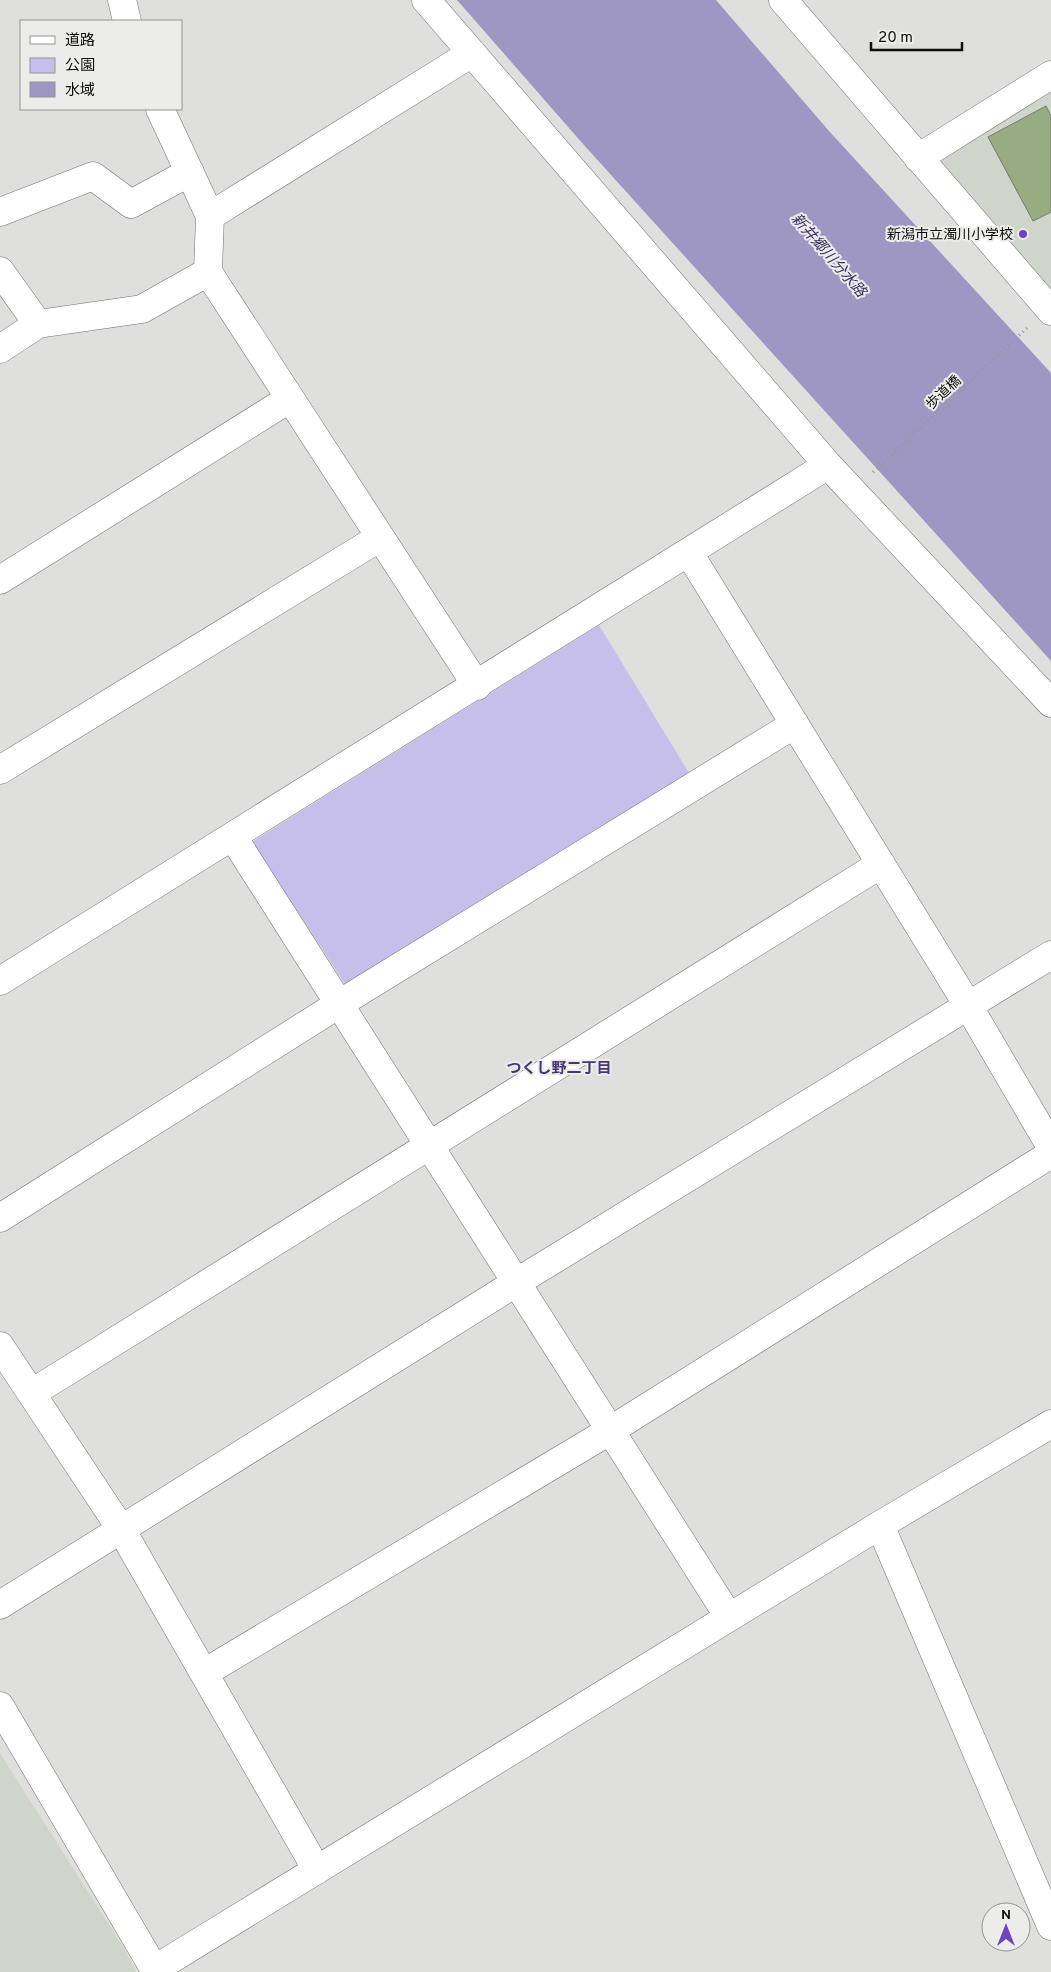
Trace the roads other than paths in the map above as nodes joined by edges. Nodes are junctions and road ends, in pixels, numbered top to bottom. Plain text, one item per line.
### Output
1 (122, 0) edge
2 (426, 0) edge
3 (783, 0) edge
4 (127, 20) edge
5 (472, 53) junction
6 (1051, 75) edge
7 (160, 110) edge
8 (918, 158) junction
9 (190, 172) junction
10 (0, 212) edge
11 (210, 216) junction
12 (0, 271) edge
13 (208, 272) junction
14 (1051, 311) edge
15 (38, 324) junction
16 (0, 349) edge
17 (288, 399) junction
18 (828, 465) junction
19 (379, 538) junction
20 (689, 553) junction
21 (0, 580) edge
22 (477, 686) junction
23 (1051, 703) edge
24 (794, 724) junction
25 (0, 770) edge
26 (233, 838) junction
27 (881, 864) junction
28 (1051, 955) edge
29 (0, 981) edge
30 (340, 1004) junction
31 (969, 1007) junction
32 (430, 1145) junction
33 (1051, 1147) edge
34 (1051, 1154) edge
35 (0, 1218) edge
36 (518, 1282) junction
37 (0, 1346) edge
38 (32, 1393) junction
39 (1051, 1424) edge
40 (610, 1430) junction
41 (880, 1525) junction
42 (121, 1529) junction
43 (0, 1605) edge
44 (729, 1617) junction
45 (204, 1673) junction
46 (0, 1706) edge
47 (317, 1870) junction
48 (1051, 1926) edge
49 (155, 1971) edge

1 - 4 street
2 - 5 street
3 - 8 street
5 - 11 street
5 - 18 street
6 - 8 street
7 - 9 street
8 - 14 street
9 - 10 street
9 - 11 street
11 - 13 street
12 - 15 street
13 - 15 street
13 - 17 street
15 - 16 street
17 - 19 street
17 - 21 street
18 - 20 street
18 - 23 street
19 - 22 street
19 - 25 street
20 - 22 street
20 - 24 street
22 - 26 street
24 - 27 street
24 - 30 street
26 - 29 street
26 - 30 street
27 - 31 street
27 - 32 street
28 - 31 street
30 - 32 street
30 - 35 street
31 - 33 street
31 - 36 street
32 - 36 street
32 - 38 street
34 - 40 street
36 - 40 street
36 - 42 street
37 - 38 street
38 - 42 street
39 - 41 street
40 - 44 street
40 - 45 street
41 - 44 street
41 - 48 street
42 - 43 street
42 - 45 street
44 - 47 street
45 - 47 street
46 - 49 street
47 - 49 street

